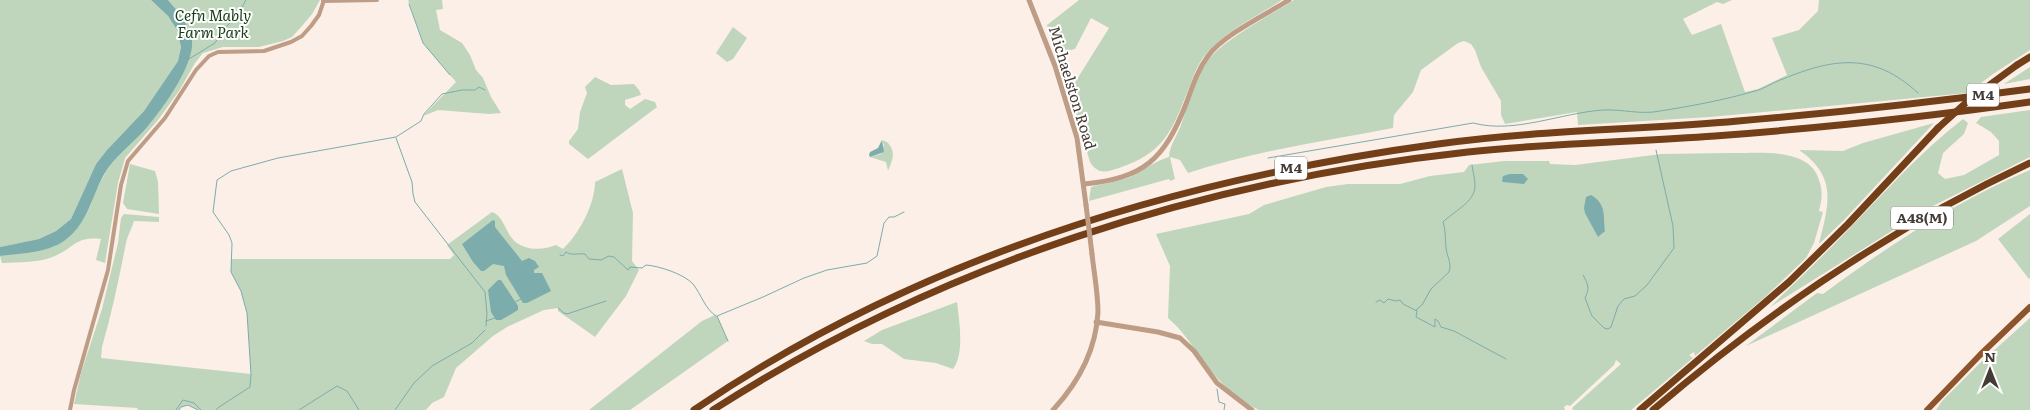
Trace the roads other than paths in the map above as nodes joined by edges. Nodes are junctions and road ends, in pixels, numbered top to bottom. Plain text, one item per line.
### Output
1 (324, 0) edge
2 (377, 0) edge
3 (1029, 0) edge
4 (1289, 0) edge
5 (2030, 57) edge
6 (2030, 89) edge
7 (2030, 102) edge
8 (2030, 162) edge
9 (1084, 184) junction
10 (2030, 307) edge
11 (1096, 322) junction
12 (70, 410) edge
13 (694, 410) edge
14 (713, 410) edge
15 (1053, 410) edge
16 (1252, 410) edge
17 (1640, 410) edge
18 (1653, 410) edge
19 (1927, 410) edge

1 - 2 street
1 - 12 street
3 - 9 street, Michaelston Road
4 - 9 street
5 - 17 highway, A48(M), bridge
6 - 13 highway, M4
7 - 14 highway, M4
8 - 18 highway, A48(M)
9 - 11 street, Michaelston Road, bridge
10 - 19 main road
11 - 15 street, Michaelston Road
11 - 16 street

